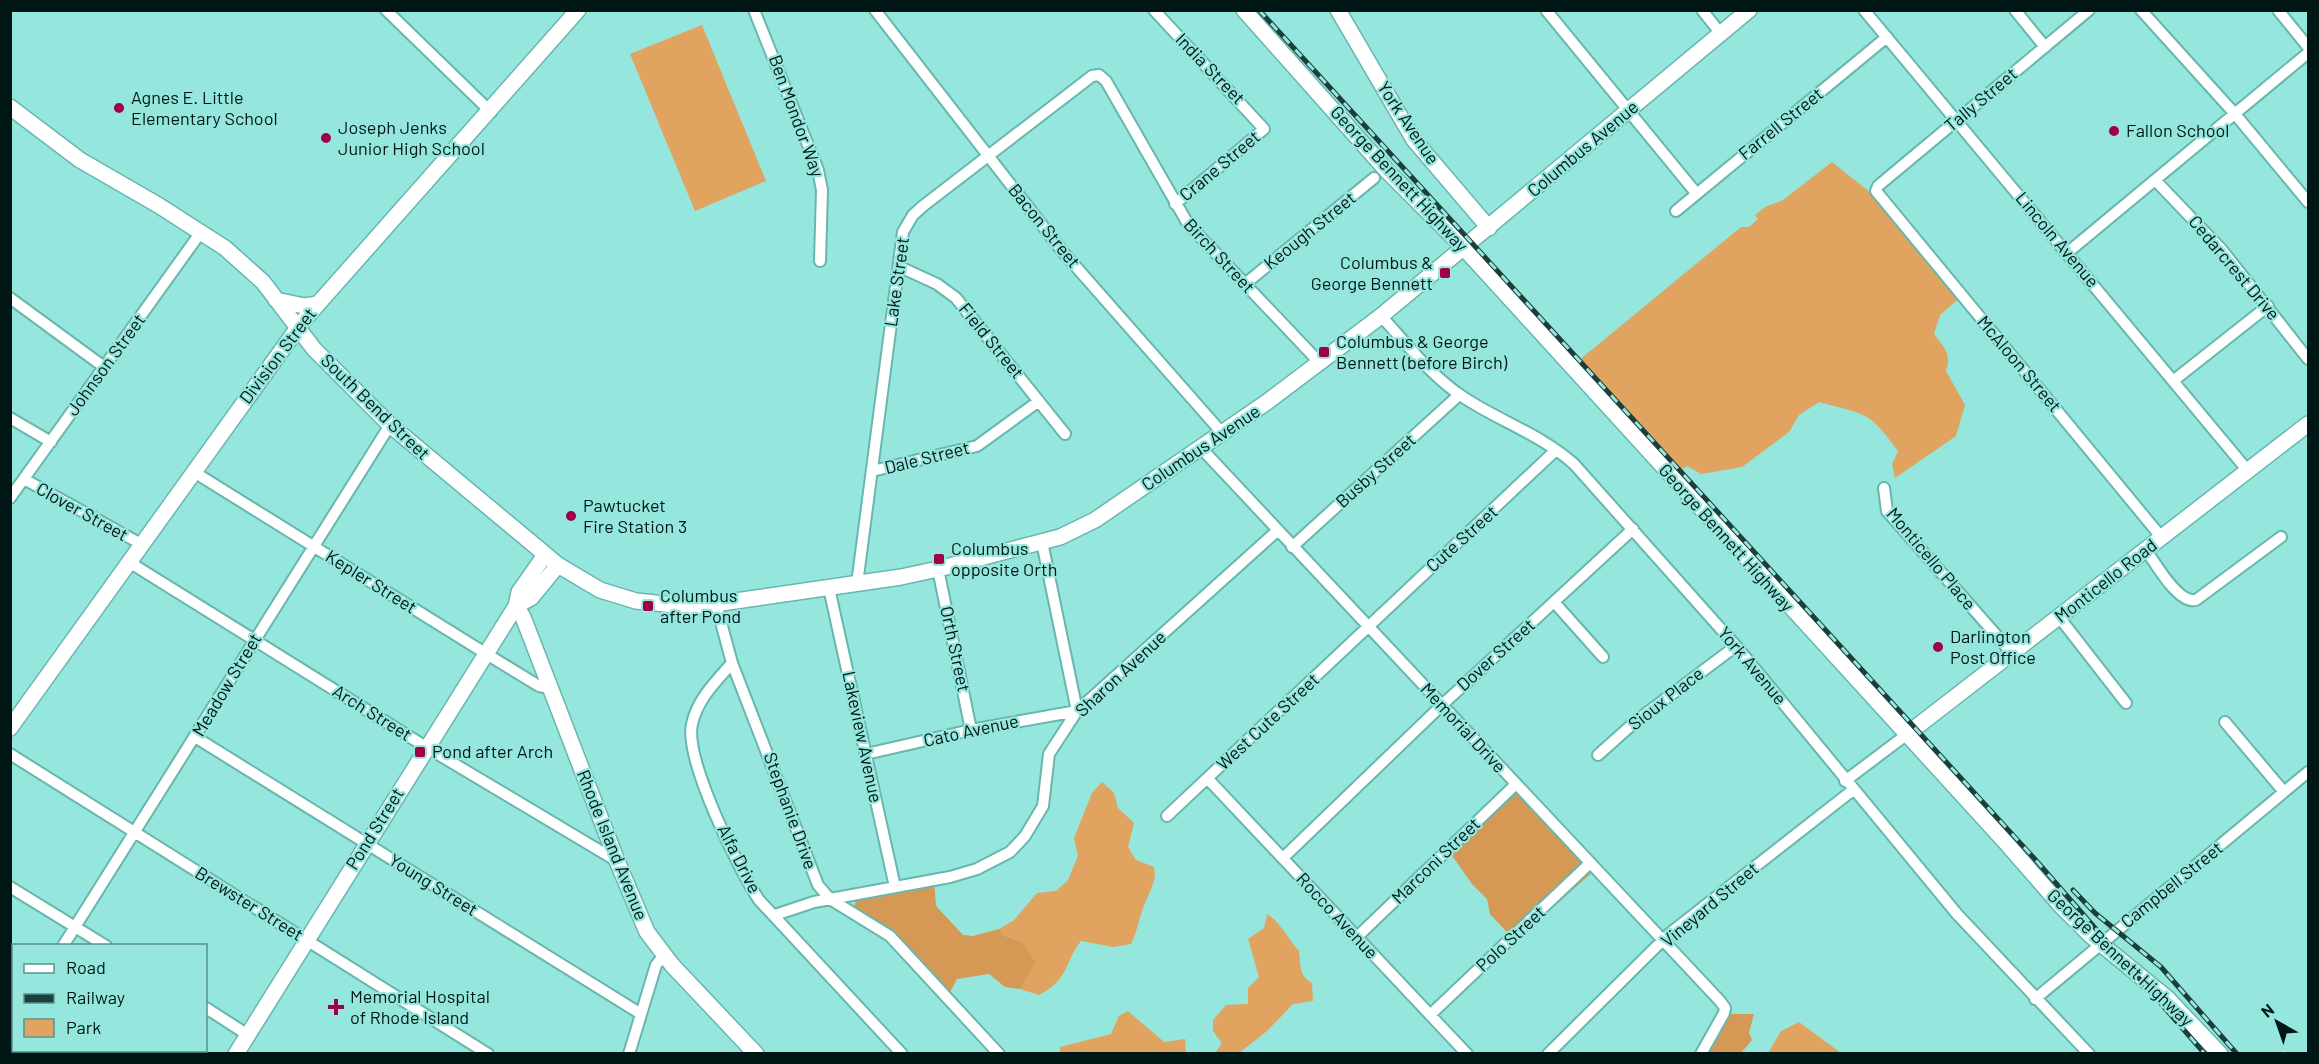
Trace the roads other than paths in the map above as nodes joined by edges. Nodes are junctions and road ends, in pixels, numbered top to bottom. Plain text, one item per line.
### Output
1 (386, 10) edge
2 (579, 10) edge
3 (754, 10) edge
4 (875, 10) edge
5 (1154, 10) edge
6 (1244, 10) edge
7 (1338, 10) edge
8 (1546, 10) edge
9 (1702, 10) edge
10 (1749, 10) edge
11 (1864, 10) edge
12 (2015, 10) edge
13 (2089, 10) edge
14 (2142, 10) edge
15 (2278, 10) edge
16 (1721, 34) junction
17 (1887, 37) junction
18 (2045, 47) junction
19 (2308, 47) edge
20 (2308, 53) edge
21 (1099, 75) joint
22 (10, 107) edge
23 (1629, 110) junction
24 (491, 112) junction
25 (2235, 114) junction
26 (1957, 120) junction
27 (1264, 129) joint
28 (989, 156) junction
29 (1374, 178) dead end
30 (2156, 180) junction
31 (1876, 191) joint
32 (1696, 193) junction
33 (2308, 202) edge
34 (1175, 204) junction
35 (1676, 211) dead end
36 (1489, 228) junction
37 (201, 232) junction
38 (1463, 247) junction
39 (2067, 253) junction
40 (820, 261) dead end
41 (900, 267) junction
42 (1245, 284) junction
43 (10, 298) edge
44 (276, 300) junction
45 (318, 304) junction
46 (2268, 306) junction
47 (1381, 316) junction
48 (297, 329) junction
49 (2308, 359) edge
50 (1320, 363) junction
51 (104, 367) junction
52 (2173, 381) junction
53 (1459, 395) junction
54 (1039, 401) junction
55 (10, 418) edge
56 (2308, 424) edge
57 (390, 425) junction
58 (1065, 434) dead end
59 (1223, 434) junction
60 (51, 442) junction
61 (1201, 448) junction
62 (1556, 450) junction
63 (194, 471) junction
64 (872, 471) junction
65 (2248, 471) junction
66 (24, 479) junction
67 (1884, 488) dead end
68 (10, 498) edge
69 (1633, 529) junction
70 (1277, 531) junction
71 (2280, 537) dead end
72 (2162, 538) junction
73 (1042, 542) junction
74 (141, 544) junction
75 (314, 546) junction
76 (1292, 547) junction
77 (2146, 550) junction
78 (545, 555) junction
79 (129, 562) junction
80 (558, 565) junction
81 (938, 569) junction
82 (857, 584) junction
83 (829, 588) junction
84 (1554, 602) junction
85 (716, 604) junction
86 (516, 606) junction
87 (2059, 617) junction
88 (1368, 627) junction
89 (254, 640) junction
90 (1736, 646) junction
91 (485, 653) junction
92 (2012, 653) junction
93 (1603, 657) dead end
94 (732, 663) junction
95 (550, 688) junction
96 (2126, 703) dead end
97 (1442, 705) junction
98 (1077, 711) junction
99 (2225, 722) dead end
100 (10, 728) edge
101 (971, 730) junction
102 (1906, 735) junction
103 (195, 737) junction
104 (426, 747) junction
105 (10, 754) edge
106 (866, 754) junction
107 (1599, 755) dead end
108 (2308, 772) edge
109 (1208, 779) junction
110 (1845, 781) junction
111 (1515, 785) junction
112 (1853, 790) junction
113 (2284, 792) junction
114 (1167, 816) dead end
115 (135, 832) junction
116 (366, 843) junction
117 (1283, 858) junction
118 (617, 861) junction
119 (1590, 863) junction
120 (895, 886) junction
121 (10, 887) edge
122 (830, 898) junction
123 (775, 915) junction
124 (75, 926) junction
125 (1356, 938) junction
126 (306, 940) junction
127 (1664, 942) junction
128 (2100, 943) junction
129 (64, 944) edge
130 (104, 944) edge
131 (664, 955) junction
132 (2036, 999) junction
133 (207, 1009) edge
134 (641, 1014) junction
135 (1430, 1015) junction
136 (248, 1035) junction
137 (750, 1051) edge
138 (236, 1053) edge
139 (488, 1053) edge
140 (629, 1053) edge
141 (902, 1053) edge
142 (999, 1053) edge
143 (1467, 1053) edge
144 (1548, 1053) edge
145 (1701, 1053) edge
146 (2089, 1053) edge
147 (2220, 1053) edge

1 - 24 street
2 - 24 street, Division Street
3 - 40 street, Ben Mondor Way
4 - 28 street, Bacon Street
5 - 27 street, India Street
6 - 38 street, George Bennett Highway
7 - 36 street, York Avenue
8 - 23 street
9 - 16 street
10 - 16 street, Columbus Avenue
11 - 17 street, Lincoln Avenue
12 - 18 street
13 - 18 street, Tally Street
14 - 25 street
15 - 19 street
16 - 23 street, Columbus Avenue
17 - 26 street, Lincoln Avenue
17 - 32 street, Farrell Street
18 - 26 street, Tally Street
20 - 25 street
21 - 28 street, Lake Street
21 - 34 street, Birch Street
22 - 37 street, South Bend Street
23 - 32 street
23 - 36 street, Columbus Avenue
24 - 45 street, Division Street
25 - 30 street
25 - 33 street
26 - 31 street, Tally Street
26 - 39 street, Lincoln Avenue
27 - 34 street, Crane Street
28 - 41 street, Lake Street
28 - 59 street, Bacon Street
29 - 42 street, Keough Street
30 - 39 street
30 - 46 street, Cedarcrest Drive
31 - 72 street, McAloon Street
32 - 35 street, Farrell Street
34 - 42 street, Birch Street
36 - 38 street, Columbus Avenue
37 - 44 street, South Bend Street
37 - 51 street, Johnson Street
38 - 47 street, Columbus Avenue
38 - 102 street, George Bennett Highway
39 - 52 street, Lincoln Avenue
41 - 54 street, Field Street
41 - 64 street, Lake Street
42 - 50 street, Birch Street
43 - 51 street
44 - 45 street
44 - 48 street, South Bend Street
45 - 48 street, Division Street
46 - 49 street, Cedarcrest Drive
46 - 52 street
47 - 50 street, Columbus Avenue
47 - 53 street, York Avenue
48 - 57 street, South Bend Street
48 - 63 street, Division Street
50 - 59 street, Columbus Avenue
51 - 60 street, Johnson Street
52 - 65 street, Lincoln Avenue
53 - 62 street, York Avenue
53 - 76 street, Busby Street
54 - 58 street, Field Street
54 - 64 street, Dale Street
55 - 60 street
56 - 65 street, Monticello Road
57 - 75 street, Meadow Street
57 - 78 street, South Bend Street
59 - 61 street, Columbus Avenue
60 - 66 street, Johnson Street
61 - 70 street, Memorial Drive
61 - 73 street, Columbus Avenue
62 - 69 street, York Avenue
62 - 88 street, Cute Street
63 - 74 street, Division Street
63 - 75 street, Kepler Street
64 - 82 street, Lake Street
65 - 72 street, Monticello Road
66 - 68 street, Johnson Street
66 - 74 street, Clover Street
67 - 92 street, Monticello Place
69 - 84 street, Dover Street
69 - 90 street, York Avenue
70 - 76 street, Memorial Drive
70 - 98 street, Sharon Avenue
71 - 77 street
72 - 77 street, Monticello Road
73 - 81 street, Columbus Avenue
73 - 98 street
74 - 79 street, Division Street
75 - 89 street, Meadow Street
75 - 91 street, Kepler Street
76 - 88 street, Memorial Drive
77 - 87 street, Monticello Road
78 - 80 street, Columbus Avenue
78 - 86 street, Pond Street
79 - 89 street, Arch Street
79 - 100 street, Division Street
80 - 85 street, Columbus Avenue
80 - 86 street, Pond Street
81 - 82 street, Columbus Avenue
81 - 101 street, Orth Street
82 - 83 street, Columbus Avenue
83 - 85 street, Columbus Avenue
83 - 106 street, Lakeview Avenue
84 - 93 street
84 - 97 street, Dover Street
85 - 94 street, Stephanie Drive
86 - 91 street, Pond Street
86 - 95 street, Rhode Island Avenue
87 - 92 street, Monticello Road
87 - 96 street
88 - 97 street, Memorial Drive
88 - 109 street, West Cute Street
89 - 103 street, Meadow Street
89 - 104 street, Arch Street
90 - 107 street, Sioux Place
90 - 110 street, York Avenue
91 - 95 street, Kepler Street
91 - 104 street, Pond Street
92 - 102 street, Monticello Road
94 - 122 street, Stephanie Drive
94 - 123 street, Alfa Drive
95 - 118 street, Rhode Island Avenue
97 - 111 street, Memorial Drive
97 - 117 street, Dover Street
98 - 101 street, Cato Avenue
98 - 120 street, Sharon Avenue
99 - 113 street
101 - 106 street, Cato Avenue
102 - 110 street, Monticello Road
102 - 128 street, George Bennett Highway
103 - 115 street, Meadow Street
103 - 116 street, Young Street
104 - 116 street, Pond Street
104 - 118 street, Arch Street
105 - 115 street, Brewster Street
106 - 120 street, Lakeview Avenue
108 - 113 street, Campbell Street
109 - 114 street, West Cute Street
109 - 117 street, Rocco Avenue
110 - 112 street, York Avenue
111 - 119 street, Memorial Drive
111 - 125 street, Marconi Street
112 - 127 street, Vineyard Street
112 - 132 street, York Avenue
113 - 128 street, Campbell Street
115 - 124 street, Meadow Street
115 - 126 street, Brewster Street
116 - 126 street, Pond Street
116 - 134 street, Young Street
117 - 125 street, Rocco Avenue
118 - 131 street, Rhode Island Avenue
119 - 127 street, Memorial Drive
119 - 135 street, Polo Street
120 - 122 street, Sharon Avenue
121 - 124 street
122 - 123 street, Sharon Avenue
122 - 142 street, Stephanie Drive
123 - 141 street, Alfa Drive
124 - 129 street, Meadow Street
124 - 130 street
125 - 135 street, Rocco Avenue
126 - 136 street, Pond Street
126 - 139 street, Brewster Street
127 - 144 street, Vineyard Street
127 - 145 street, Memorial Drive
128 - 132 street, Campbell Street
128 - 147 street, George Bennett Highway
131 - 134 street
131 - 137 street, Rhode Island Avenue
132 - 146 street, York Avenue
133 - 136 street
134 - 140 street
135 - 143 street, Rocco Avenue
136 - 138 street, Pond Street

